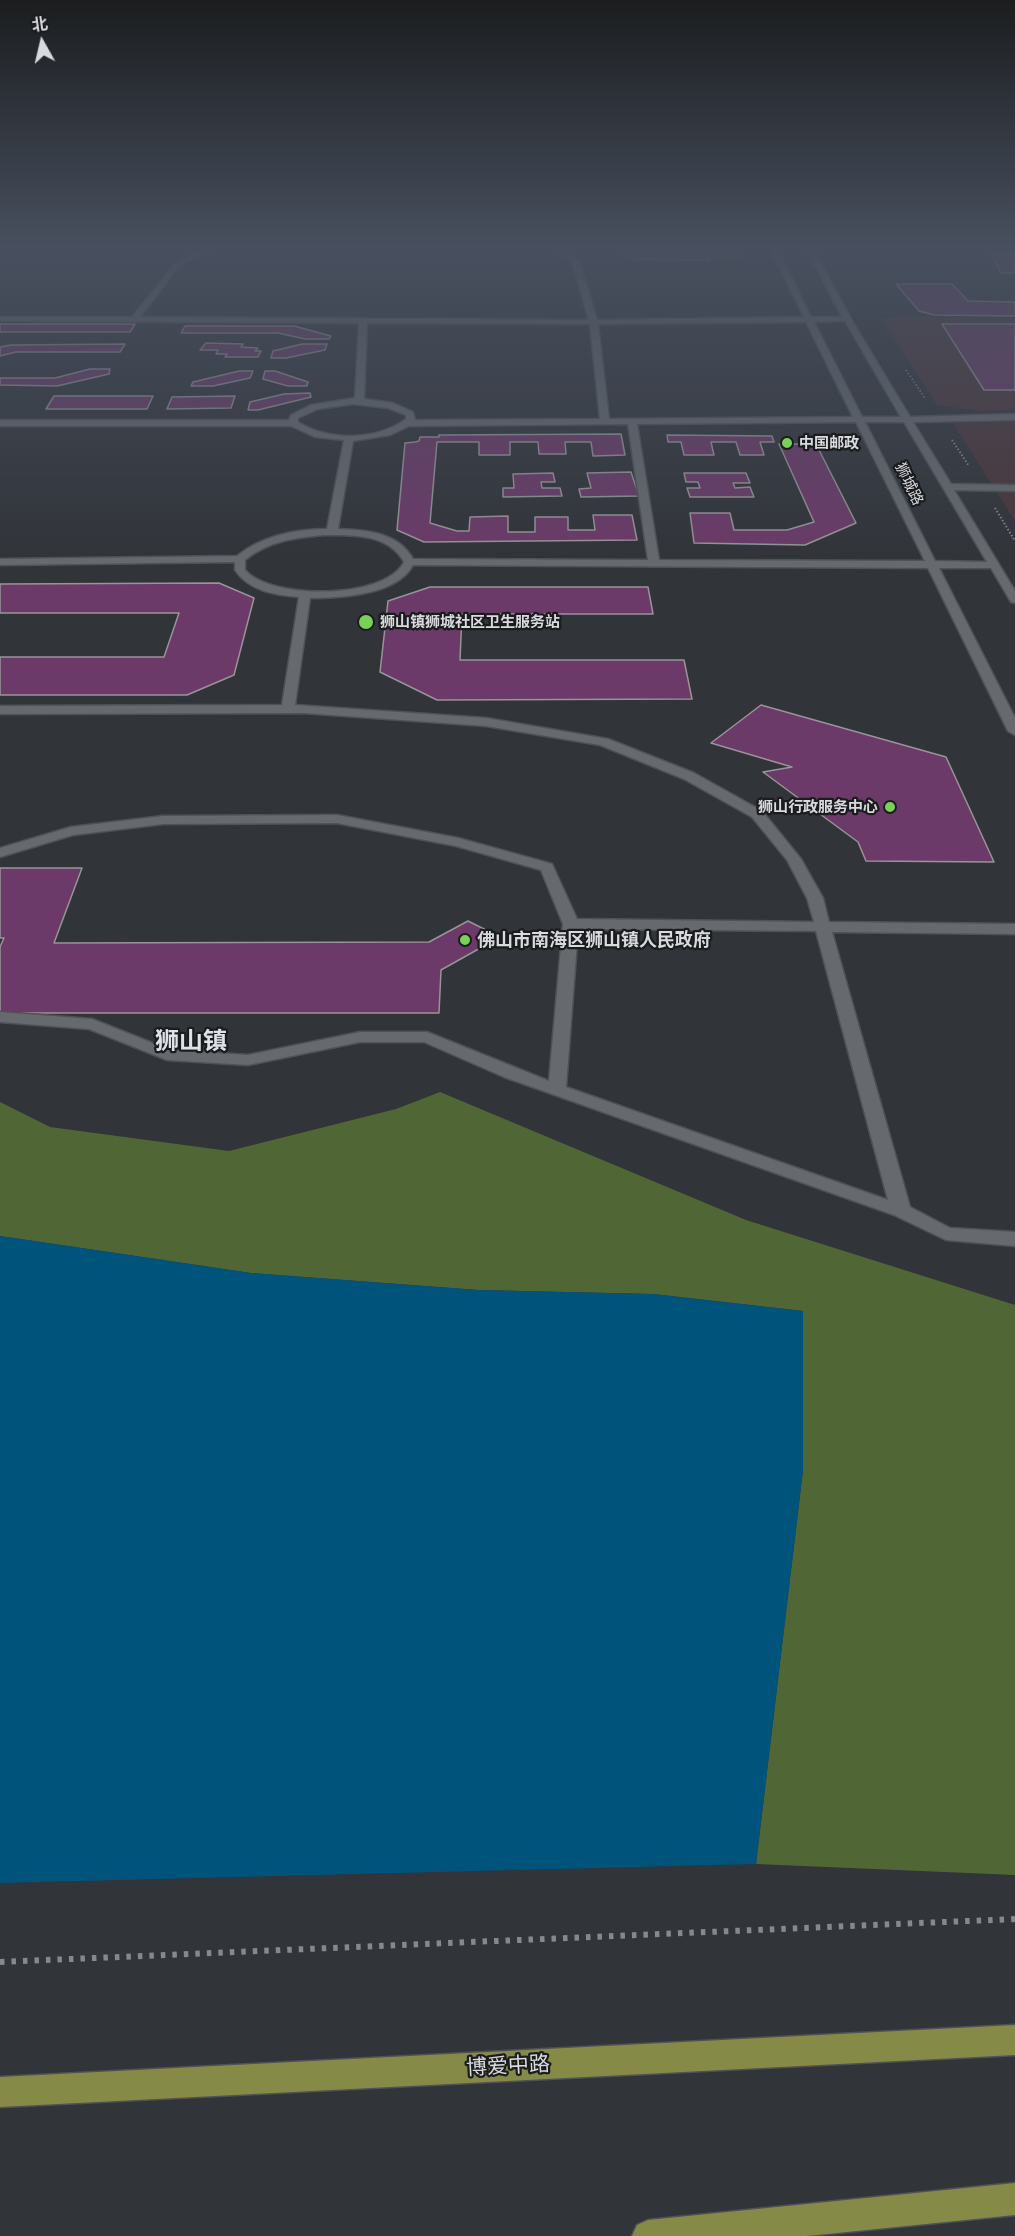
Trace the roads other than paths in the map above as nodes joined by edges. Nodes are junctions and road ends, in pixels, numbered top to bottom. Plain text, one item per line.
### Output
1 (361, 354) edge
2 (597, 354) edge
3 (827, 354) edge
4 (870, 354) edge
5 (359, 402) junction
6 (1015, 417) edge
7 (860, 419) junction
8 (909, 419) junction
9 (604, 421) junction
10 (632, 421) junction
11 (4, 423) edge
12 (293, 423) junction
13 (409, 423) junction
14 (0, 434) edge
15 (349, 438) junction
16 (949, 487) junction
17 (1015, 488) edge
18 (332, 532) junction
19 (240, 560) junction
20 (0, 562) edge
21 (409, 562) junction
22 (654, 563) junction
23 (932, 564) junction
24 (994, 565) junction
25 (305, 594) junction
26 (1015, 600) edge
27 (288, 709) junction
28 (0, 710) edge
29 (1015, 731) edge
30 (0, 853) edge
31 (571, 924) junction
32 (825, 928) junction
33 (1015, 928) edge
34 (0, 1017) edge
35 (557, 1090) junction
36 (901, 1211) junction
37 (1015, 1239) edge
38 (1015, 2040) edge
39 (0, 2092) edge
40 (1015, 2199) edge
41 (648, 2236) edge

1 - 5 street
2 - 9 street
3 - 7 street, 狮城路
4 - 8 street, 狮城路
5 - 12 street
5 - 13 street
6 - 8 street
7 - 8 street
7 - 10 street
7 - 23 street, 狮城路
8 - 16 street, 狮城路
9 - 10 street
9 - 13 street
10 - 22 street
11 - 12 street
11 - 14 street
12 - 15 street
13 - 15 street
15 - 18 street
16 - 17 street
16 - 24 street, 狮城路
18 - 19 street
18 - 21 street
19 - 20 street
19 - 25 street
21 - 22 street
21 - 25 street
22 - 23 street
23 - 24 street
23 - 29 street, 狮城路
24 - 26 street, 狮城路
25 - 27 street
27 - 28 street
27 - 32 street
30 - 31 street
31 - 32 street
31 - 35 street
32 - 33 street
32 - 36 street
34 - 35 street
35 - 36 street
36 - 37 street
38 - 39 main road, 博爱中路
40 - 41 main road

